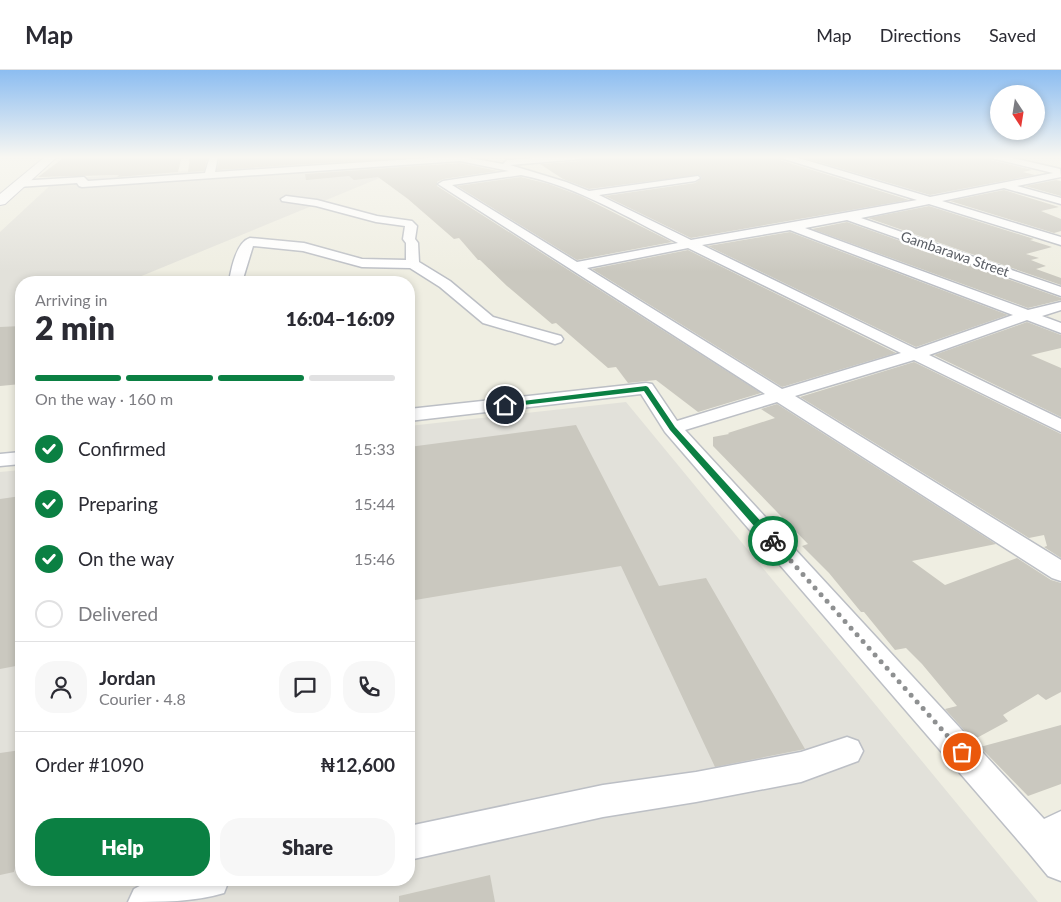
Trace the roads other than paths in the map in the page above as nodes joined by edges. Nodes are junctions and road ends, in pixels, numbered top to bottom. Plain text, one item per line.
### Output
1 (460, 195) edge
2 (590, 195) edge
3 (911, 195) edge
4 (958, 195) edge
5 (1038, 195) edge
6 (286, 199) dead end
7 (931, 201) junction
8 (1061, 201) edge
9 (848, 217) junction
10 (792, 227) junction
11 (247, 229) dead end
12 (1061, 240) edge
13 (250, 242) junction
14 (690, 244) junction
15 (413, 264) junction
16 (574, 268) junction
17 (237, 276) edge
18 (1061, 292) edge
19 (1061, 306) edge
20 (1028, 315) junction
21 (1061, 328) edge
22 (555, 339) dead end
23 (916, 354) junction
24 (781, 396) junction
25 (415, 414) edge
26 (1061, 426) edge
27 (672, 428) junction
28 (15, 459) edge
29 (0, 460) edge
30 (1061, 572) edge
31 (847, 751) dead end
32 (415, 842) edge
33 (1054, 844) edge
34 (182, 886) edge
35 (147, 902) edge

1 - 16 street
2 - 14 street
3 - 7 street
4 - 7 street
5 - 8 street
6 - 15 street
7 - 9 street
7 - 12 street
9 - 10 street
9 - 18 street, Gambarawa Street
10 - 14 street
10 - 20 street
11 - 13 street
13 - 15 street
13 - 17 street
14 - 16 street
14 - 23 street
15 - 22 street
16 - 24 street
19 - 20 street
20 - 21 street
20 - 23 street
23 - 24 street
23 - 26 street
24 - 27 street
24 - 30 street
25 - 27 street
27 - 33 street
28 - 29 street
31 - 32 street
34 - 35 street

